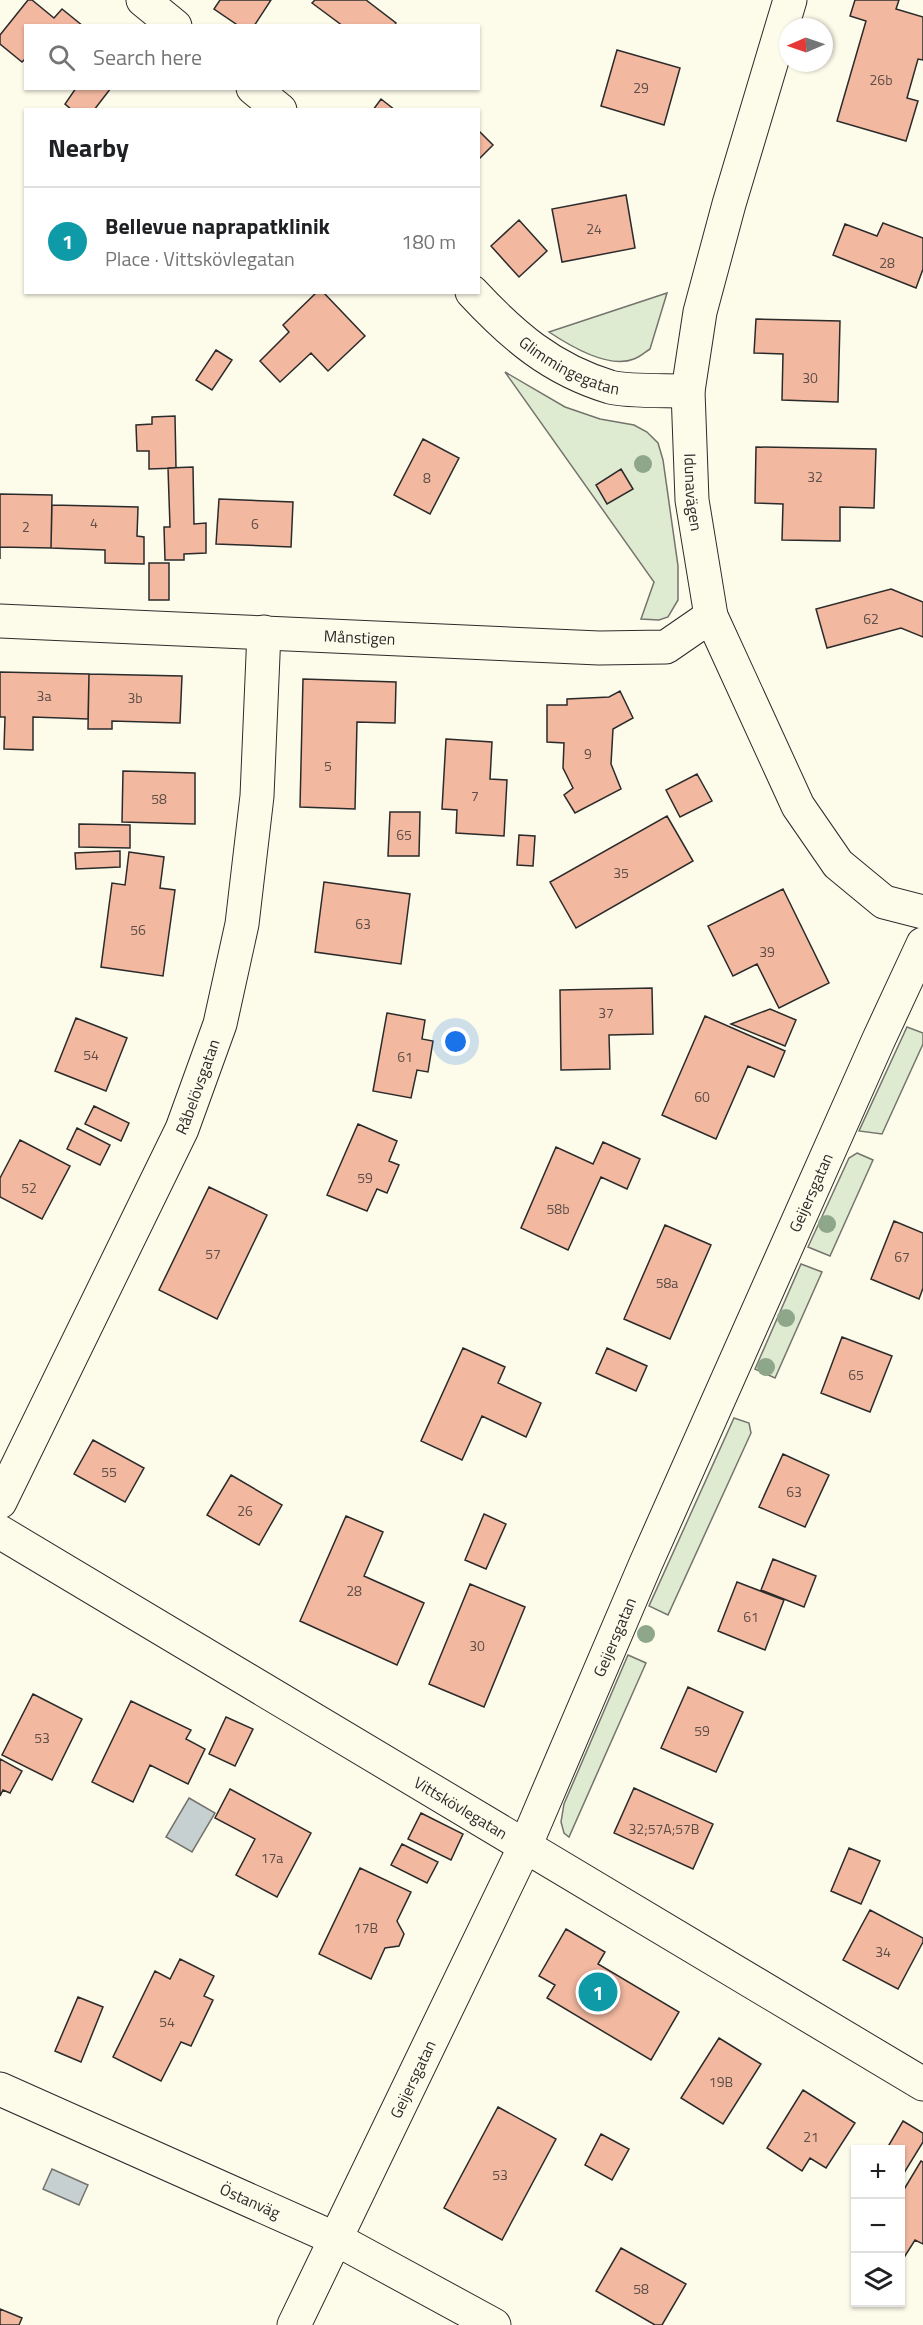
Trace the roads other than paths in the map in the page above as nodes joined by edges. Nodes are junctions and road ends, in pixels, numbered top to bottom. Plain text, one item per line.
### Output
1 (143, 0) edge
2 (790, 0) edge
3 (173, 24) edge
4 (256, 90) edge
5 (278, 108) edge
6 (474, 294) edge
7 (688, 391) junction
8 (711, 616) junction
9 (0, 621) edge
10 (264, 632) junction
11 (923, 912) edge
12 (923, 944) edge
13 (0, 1502) edge
14 (0, 1532) edge
15 (526, 1844) junction
16 (923, 2084) edge
17 (0, 2089) edge
18 (336, 2239) junction
19 (294, 2325) edge
20 (494, 2325) edge

1 - 3 street
2 - 7 street, Idunavägen
4 - 5 street
6 - 7 street, Glimmingegatan
7 - 8 street, Idunavägen
8 - 10 street, Månstigen
8 - 11 street, Idunavägen
9 - 10 street, Månstigen
10 - 13 street, Råbelövsgatan
12 - 15 street, Geijersgatan
14 - 15 street, Vittskövlegatan
15 - 16 street, Vittskövlegatan
15 - 18 street, Geijersgatan
17 - 18 street, Östanväg
18 - 19 street, Geijersgatan
18 - 20 street, Östanväg

